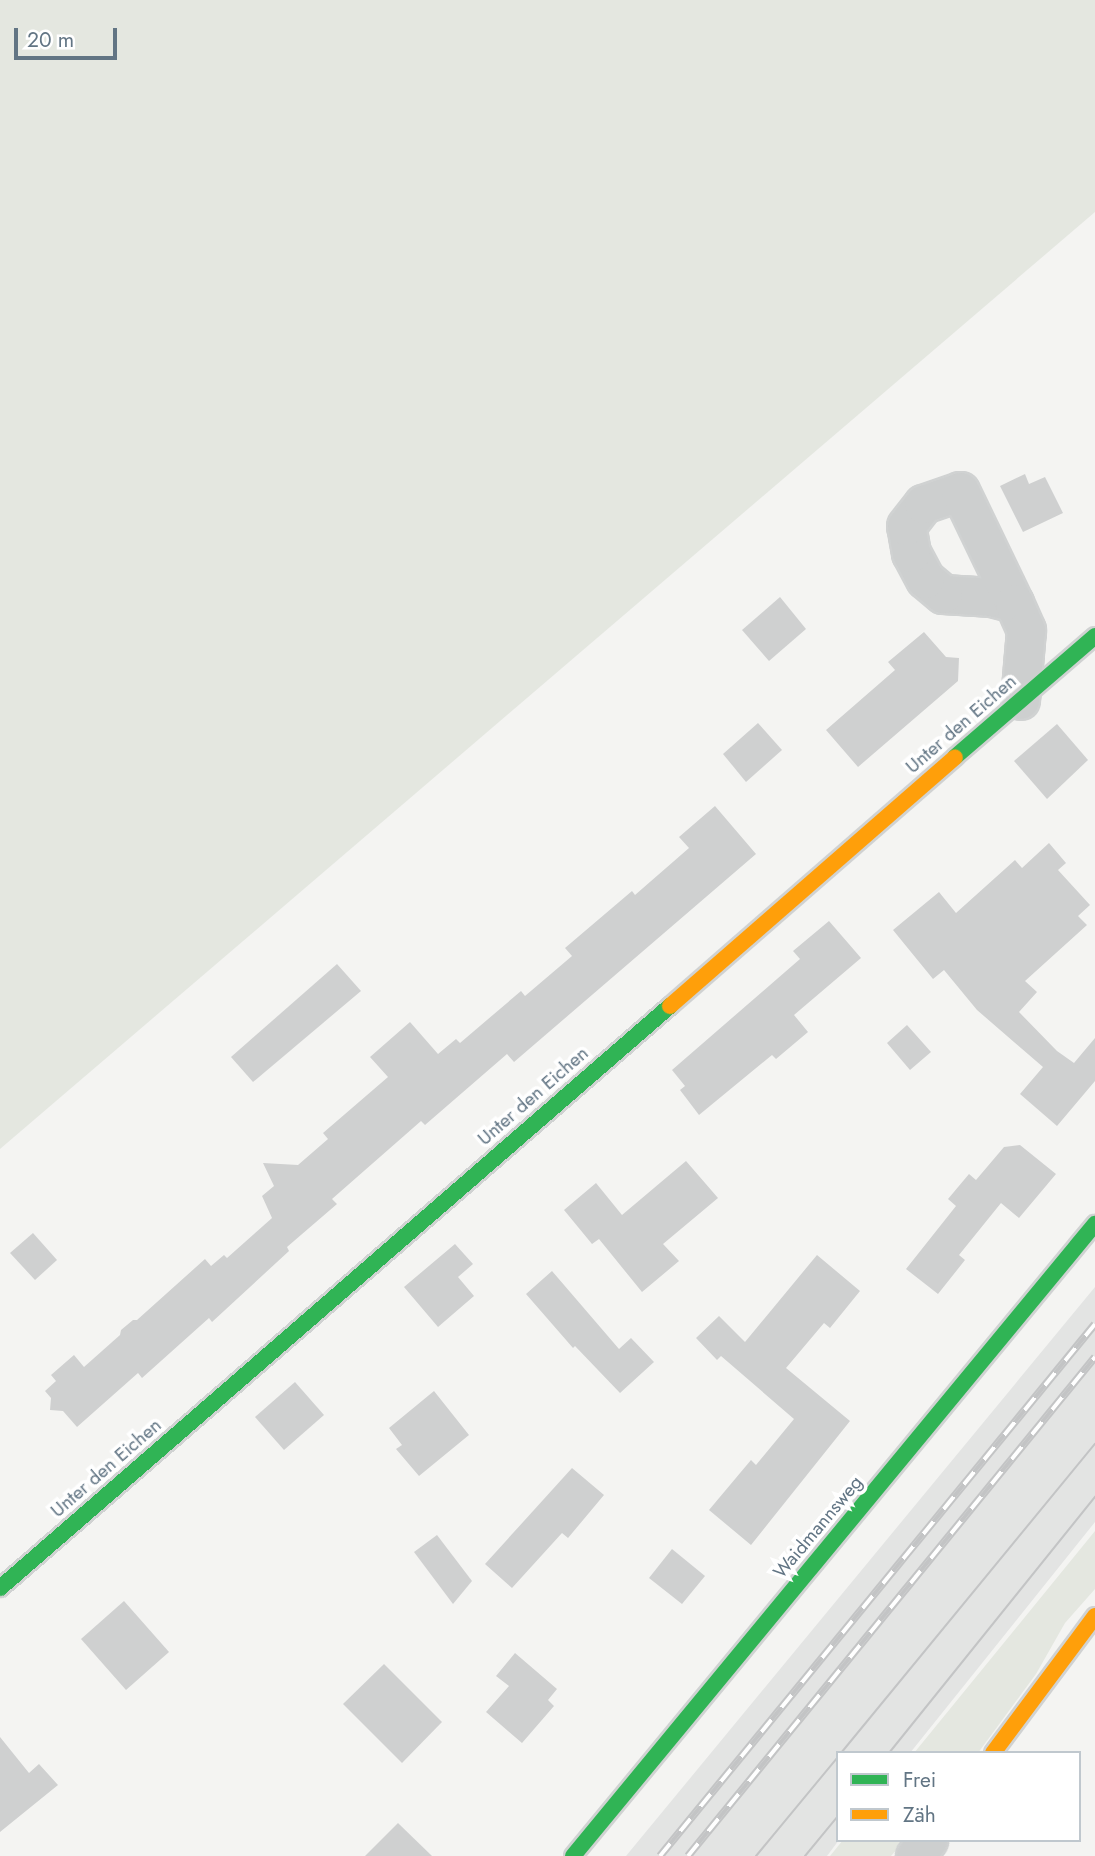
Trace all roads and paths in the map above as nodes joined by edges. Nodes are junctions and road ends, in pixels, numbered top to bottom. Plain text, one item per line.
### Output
1 (1014, 603) dead end
2 (1095, 636) edge
3 (1020, 700) junction
4 (1095, 1224) edge
5 (0, 1588) edge
6 (1095, 1616) edge
7 (994, 1751) edge
8 (573, 1856) edge

1 - 3 street
2 - 3 street, Unter den Eichen
3 - 5 street, Unter den Eichen
4 - 8 street, Waidmannsweg
6 - 7 street

